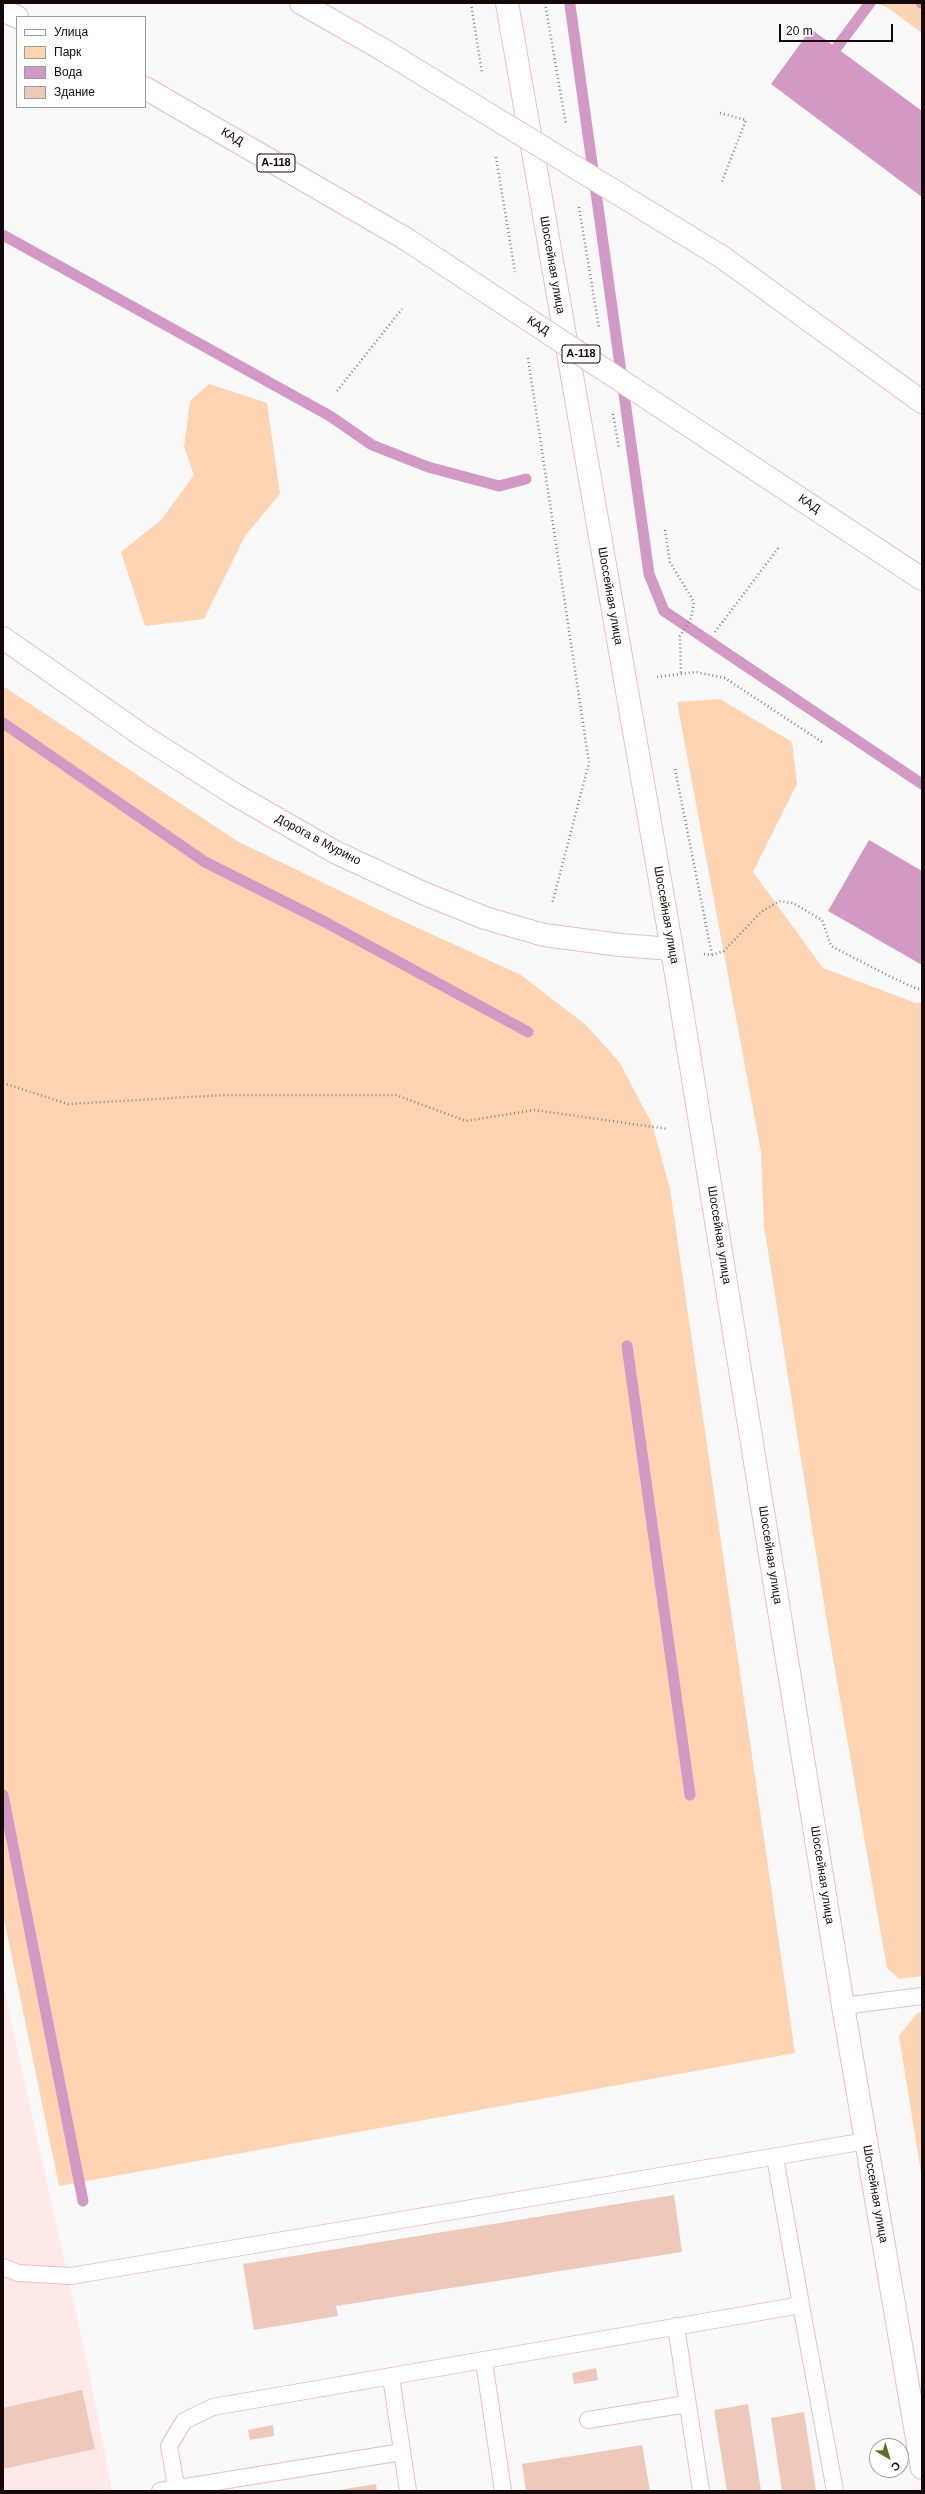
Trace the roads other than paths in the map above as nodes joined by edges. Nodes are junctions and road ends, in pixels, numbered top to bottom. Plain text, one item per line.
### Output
1 (301, 3) edge
2 (507, 3) edge
3 (3, 10) edge
4 (16, 16) edge
5 (146, 89) edge
6 (922, 402) edge
7 (922, 579) edge
8 (3, 638) edge
9 (672, 949) junction
10 (922, 1996) edge
11 (843, 2006) junction
12 (866, 2141) junction
13 (775, 2157) junction
14 (3, 2267) edge
15 (801, 2304) junction
16 (676, 2326) junction
17 (484, 2361) junction
18 (391, 2377) junction
19 (687, 2404) junction
20 (588, 2420) dead end
21 (402, 2452) junction
22 (922, 2468) edge
23 (176, 2489) edge
24 (160, 2491) edge
25 (408, 2491) edge
26 (504, 2491) edge
27 (701, 2491) edge
28 (836, 2491) edge

1 - 6 main road, bridge
2 - 9 main road, Шоссейная улица
3 - 4 main road
5 - 7 main road, КАД / А-118, bridge
8 - 9 main road, Дорога в Мурино
9 - 11 main road, Шоссейная улица
10 - 11 lane
11 - 12 main road, Шоссейная улица
12 - 13 lane
12 - 22 main road, Шоссейная улица
13 - 14 lane
13 - 15 lane
15 - 16 lane
15 - 28 lane
16 - 17 lane
16 - 19 lane
17 - 18 lane
17 - 26 lane
18 - 21 lane
18 - 23 lane
19 - 20 lane
19 - 27 lane
21 - 23 lane
21 - 25 lane
23 - 24 lane

